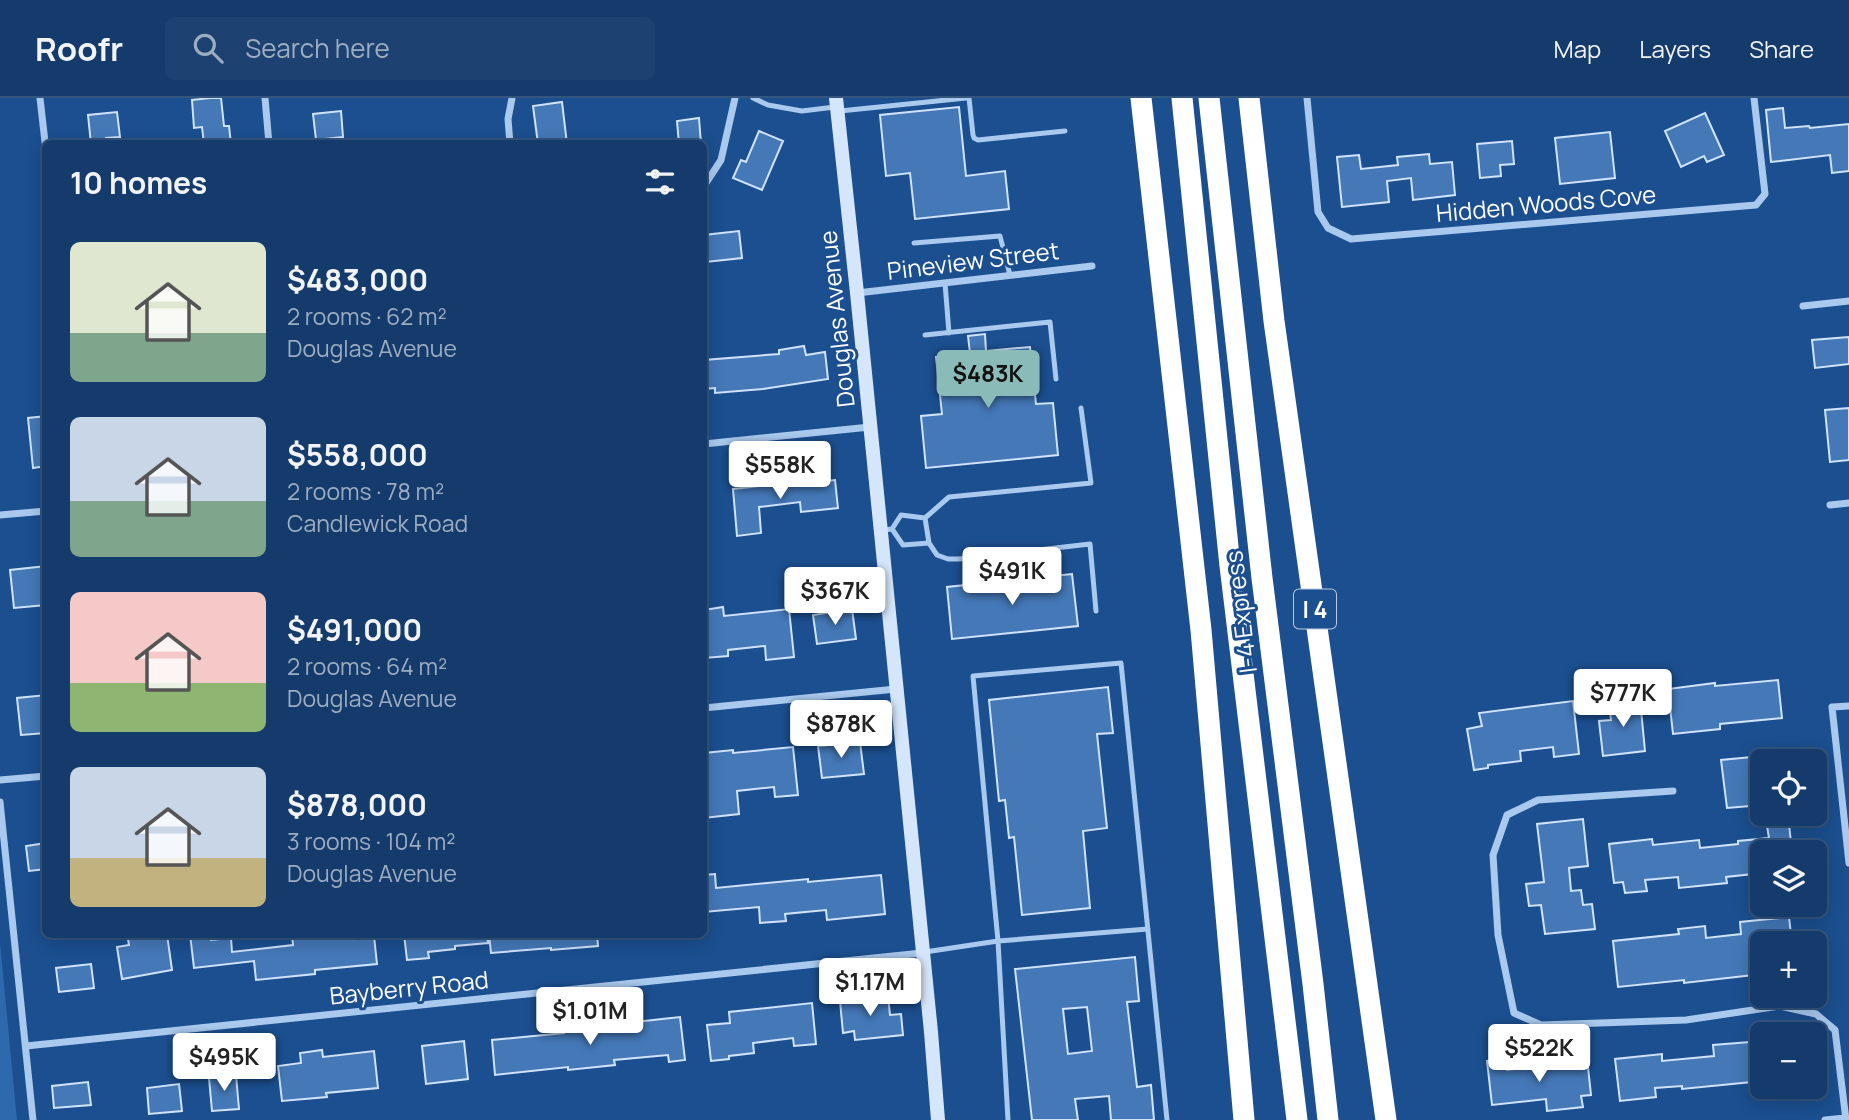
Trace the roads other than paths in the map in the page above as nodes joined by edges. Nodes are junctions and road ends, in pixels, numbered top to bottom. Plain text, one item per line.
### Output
1 (40, 98) edge
2 (265, 98) edge
3 (512, 98) edge
4 (736, 98) edge
5 (753, 98) edge
6 (967, 98) edge
7 (1141, 98) edge
8 (1182, 98) edge
9 (1209, 98) edge
10 (1249, 98) edge
11 (1307, 98) edge
12 (1754, 98) edge
13 (837, 105) edge
14 (1065, 131) dead end
15 (45, 140) edge
16 (269, 140) edge
17 (510, 140) edge
18 (707, 181) edge
19 (914, 243) dead end
20 (1092, 265) dead end
21 (1010, 275) junction
22 (945, 283) junction
23 (858, 293) junction
24 (1849, 301) edge
25 (1803, 306) dead end
26 (949, 333) junction
27 (925, 335) dead end
28 (1056, 379) dead end
29 (1081, 408) dead end
30 (870, 427) junction
31 (707, 444) edge
32 (1849, 503) edge
33 (1830, 505) dead end
34 (42, 511) edge
35 (0, 515) edge
36 (925, 518) junction
37 (886, 530) junction
38 (929, 543) junction
39 (1096, 611) dead end
40 (896, 688) junction
41 (1849, 706) edge
42 (707, 708) edge
43 (42, 776) edge
44 (0, 780) edge
45 (1673, 792) dead end
46 (0, 802) edge
47 (1849, 863) edge
48 (1148, 929) junction
49 (998, 941) junction
50 (922, 953) junction
51 (26, 1046) junction
52 (1845, 1119) edge
53 (33, 1120) edge
54 (938, 1120) edge
55 (1008, 1120) edge
56 (1167, 1120) edge
57 (1244, 1120) edge
58 (1297, 1120) edge
59 (1328, 1120) edge
60 (1386, 1120) edge
61 (1825, 1120) edge

1 - 15 street
2 - 16 street
3 - 17 street
4 - 18 street
5 - 13 lane
6 - 13 lane
6 - 14 lane
7 - 57 highway
8 - 58 highway, I-4 Express
9 - 59 highway, I-4 Express
10 - 60 highway, I 4
11 - 12 street, Hidden Woods Cove
13 - 23 main road, Douglas Avenue
19 - 21 lane
20 - 21 street, Pineview Street
21 - 22 street, Pineview Street
22 - 23 street, Pineview Street
22 - 26 lane
23 - 30 main road, Douglas Avenue
24 - 25 street
26 - 27 lane
26 - 28 lane
29 - 36 lane
30 - 31 street
30 - 37 main road, Douglas Avenue
32 - 33 street
34 - 35 street
36 - 37 lane
36 - 38 lane
37 - 38 lane
37 - 40 main road, Douglas Avenue
38 - 39 lane
40 - 42 street
40 - 50 main road, Douglas Avenue
41 - 47 street
43 - 44 street
45 - 52 street
46 - 51 street
48 - 49 lane
48 - 49 lane
48 - 56 lane
49 - 50 lane
49 - 55 lane
50 - 51 street, Bayberry Road
50 - 54 main road, Douglas Avenue
51 - 53 street
52 - 61 street

